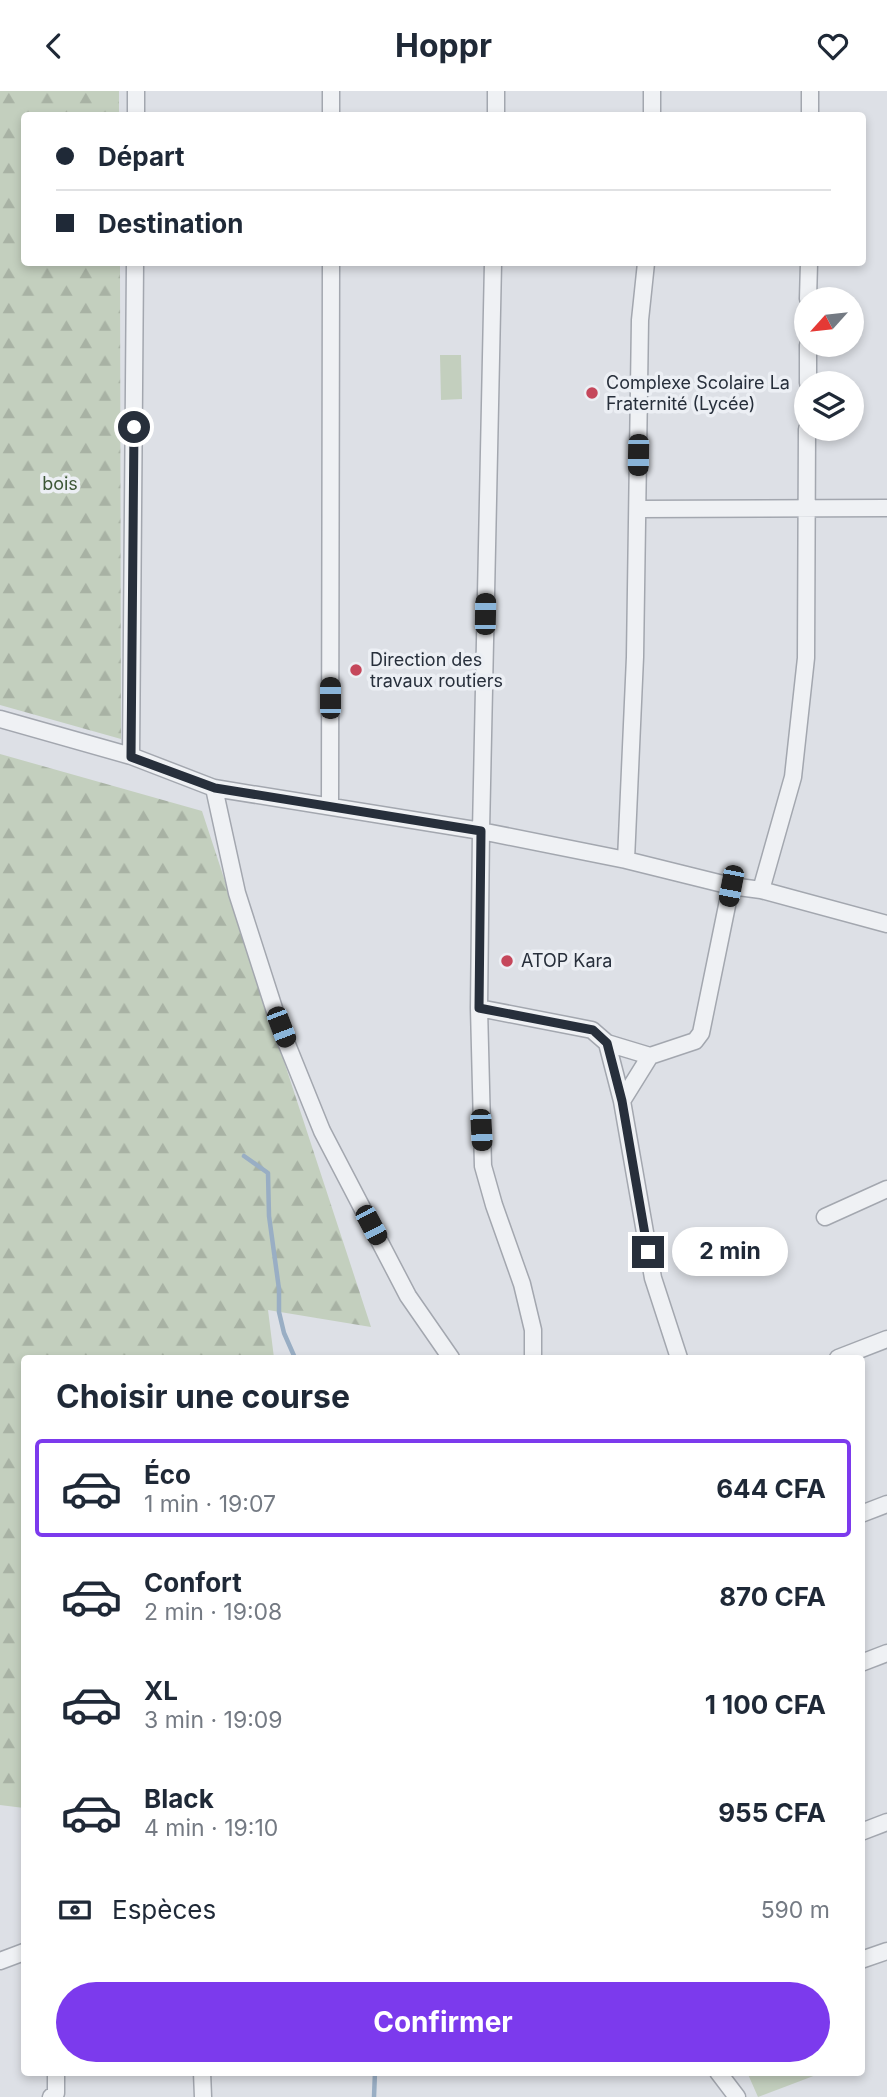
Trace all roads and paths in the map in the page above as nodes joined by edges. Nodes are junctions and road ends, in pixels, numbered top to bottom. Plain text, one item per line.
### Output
1 (136, 91) edge
2 (331, 91) edge
3 (496, 91) edge
4 (652, 91) edge
5 (810, 91) edge
6 (136, 112) edge
7 (331, 112) edge
8 (496, 112) edge
9 (652, 112) edge
10 (810, 112) edge
11 (135, 266) edge
12 (331, 266) edge
13 (493, 266) edge
14 (646, 266) edge
15 (808, 266) edge
16 (808, 287) edge
17 (807, 441) edge
18 (807, 508) junction
19 (887, 508) edge
20 (638, 509) junction
21 (0, 719) edge
22 (131, 757) junction
23 (215, 788) junction
24 (330, 806) junction
25 (481, 831) junction
26 (625, 860) junction
27 (731, 886) junction
28 (761, 890) junction
29 (887, 924) edge
30 (479, 1008) junction
31 (607, 1043) junction
32 (650, 1056) junction
33 (622, 1101) junction
34 (887, 1189) edge
35 (825, 1217) dead end
36 (887, 1339) edge
37 (449, 1355) edge
38 (533, 1355) edge
39 (678, 1355) edge
40 (846, 1355) edge
41 (887, 1504) edge
42 (865, 1512) edge
43 (887, 1653) edge
44 (865, 1661) edge
45 (887, 1822) edge
46 (865, 1830) edge
47 (887, 1951) edge
48 (21, 1953) edge
49 (865, 1959) edge
50 (0, 1961) edge
51 (56, 2076) edge
52 (202, 2076) edge
53 (721, 2076) edge
54 (51, 2097) edge
55 (203, 2097) edge
56 (737, 2097) edge

1 - 6 street
2 - 7 street
3 - 8 street
4 - 9 street
5 - 10 street
11 - 22 street
12 - 24 street
13 - 25 street
14 - 20 street
15 - 16 street
17 - 18 street
18 - 19 street
18 - 20 street
18 - 28 street
20 - 26 street
21 - 22 street
22 - 23 street
23 - 24 street
23 - 37 street
24 - 25 street
25 - 26 street
25 - 30 street
26 - 27 street
27 - 28 street
27 - 32 street
28 - 29 street
30 - 31 street
30 - 38 street
31 - 32 street
31 - 33 street
32 - 33 street
33 - 39 street
34 - 35 street
36 - 40 street
41 - 42 street
43 - 44 street
45 - 46 street
47 - 49 street
48 - 50 street
51 - 54 street
52 - 55 street
53 - 56 street

